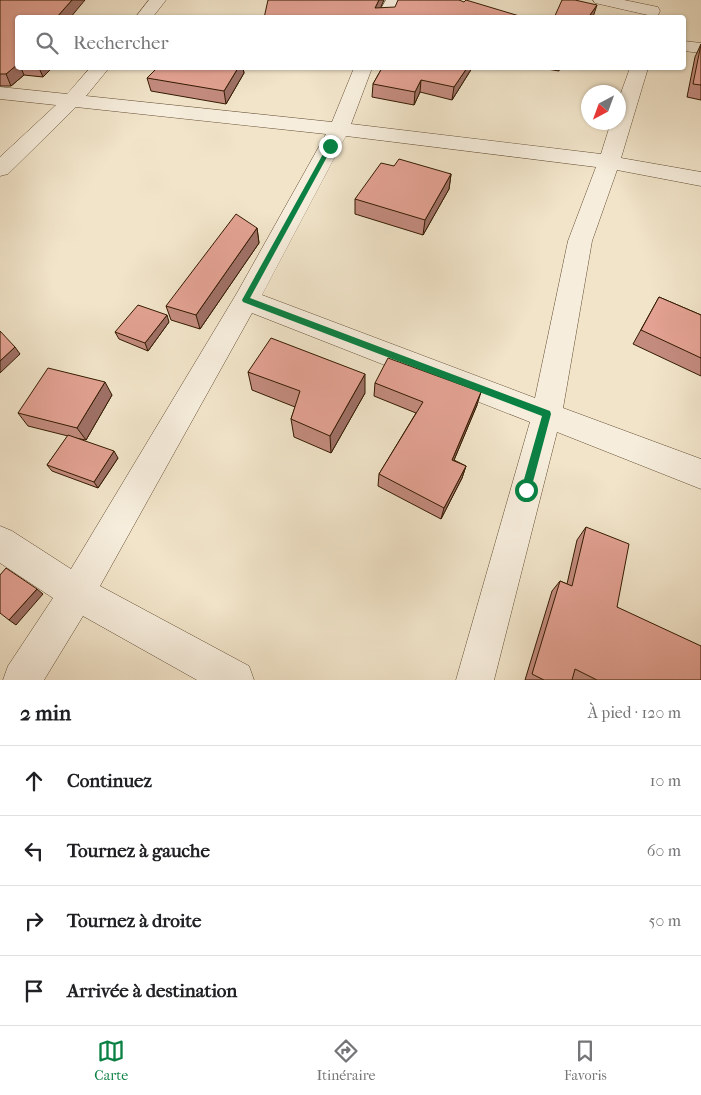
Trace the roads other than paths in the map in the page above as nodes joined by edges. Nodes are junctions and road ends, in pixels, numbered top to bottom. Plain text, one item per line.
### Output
1 (158, 0) edge
2 (394, 0) edge
3 (601, 0) edge
4 (651, 9) edge
5 (146, 15) edge
6 (386, 15) edge
7 (686, 46) edge
8 (701, 48) edge
9 (98, 70) edge
10 (362, 70) edge
11 (637, 70) edge
12 (0, 92) edge
13 (73, 100) junction
14 (339, 129) junction
15 (609, 162) junction
16 (0, 169) edge
17 (701, 179) edge
18 (246, 300) junction
19 (547, 414) junction
20 (701, 474) edge
21 (0, 543) edge
22 (77, 593) junction
23 (22, 680) edge
24 (235, 680) edge
25 (475, 680) edge

1 - 5 street
2 - 6 street
3 - 4 street
7 - 8 street
9 - 13 street
10 - 14 street
11 - 15 street
12 - 13 street
13 - 14 street
13 - 16 street
14 - 15 street
14 - 18 street
15 - 17 street
15 - 19 street
18 - 19 street
18 - 22 street
19 - 20 street
19 - 25 street
21 - 22 street
22 - 23 street
22 - 24 street

